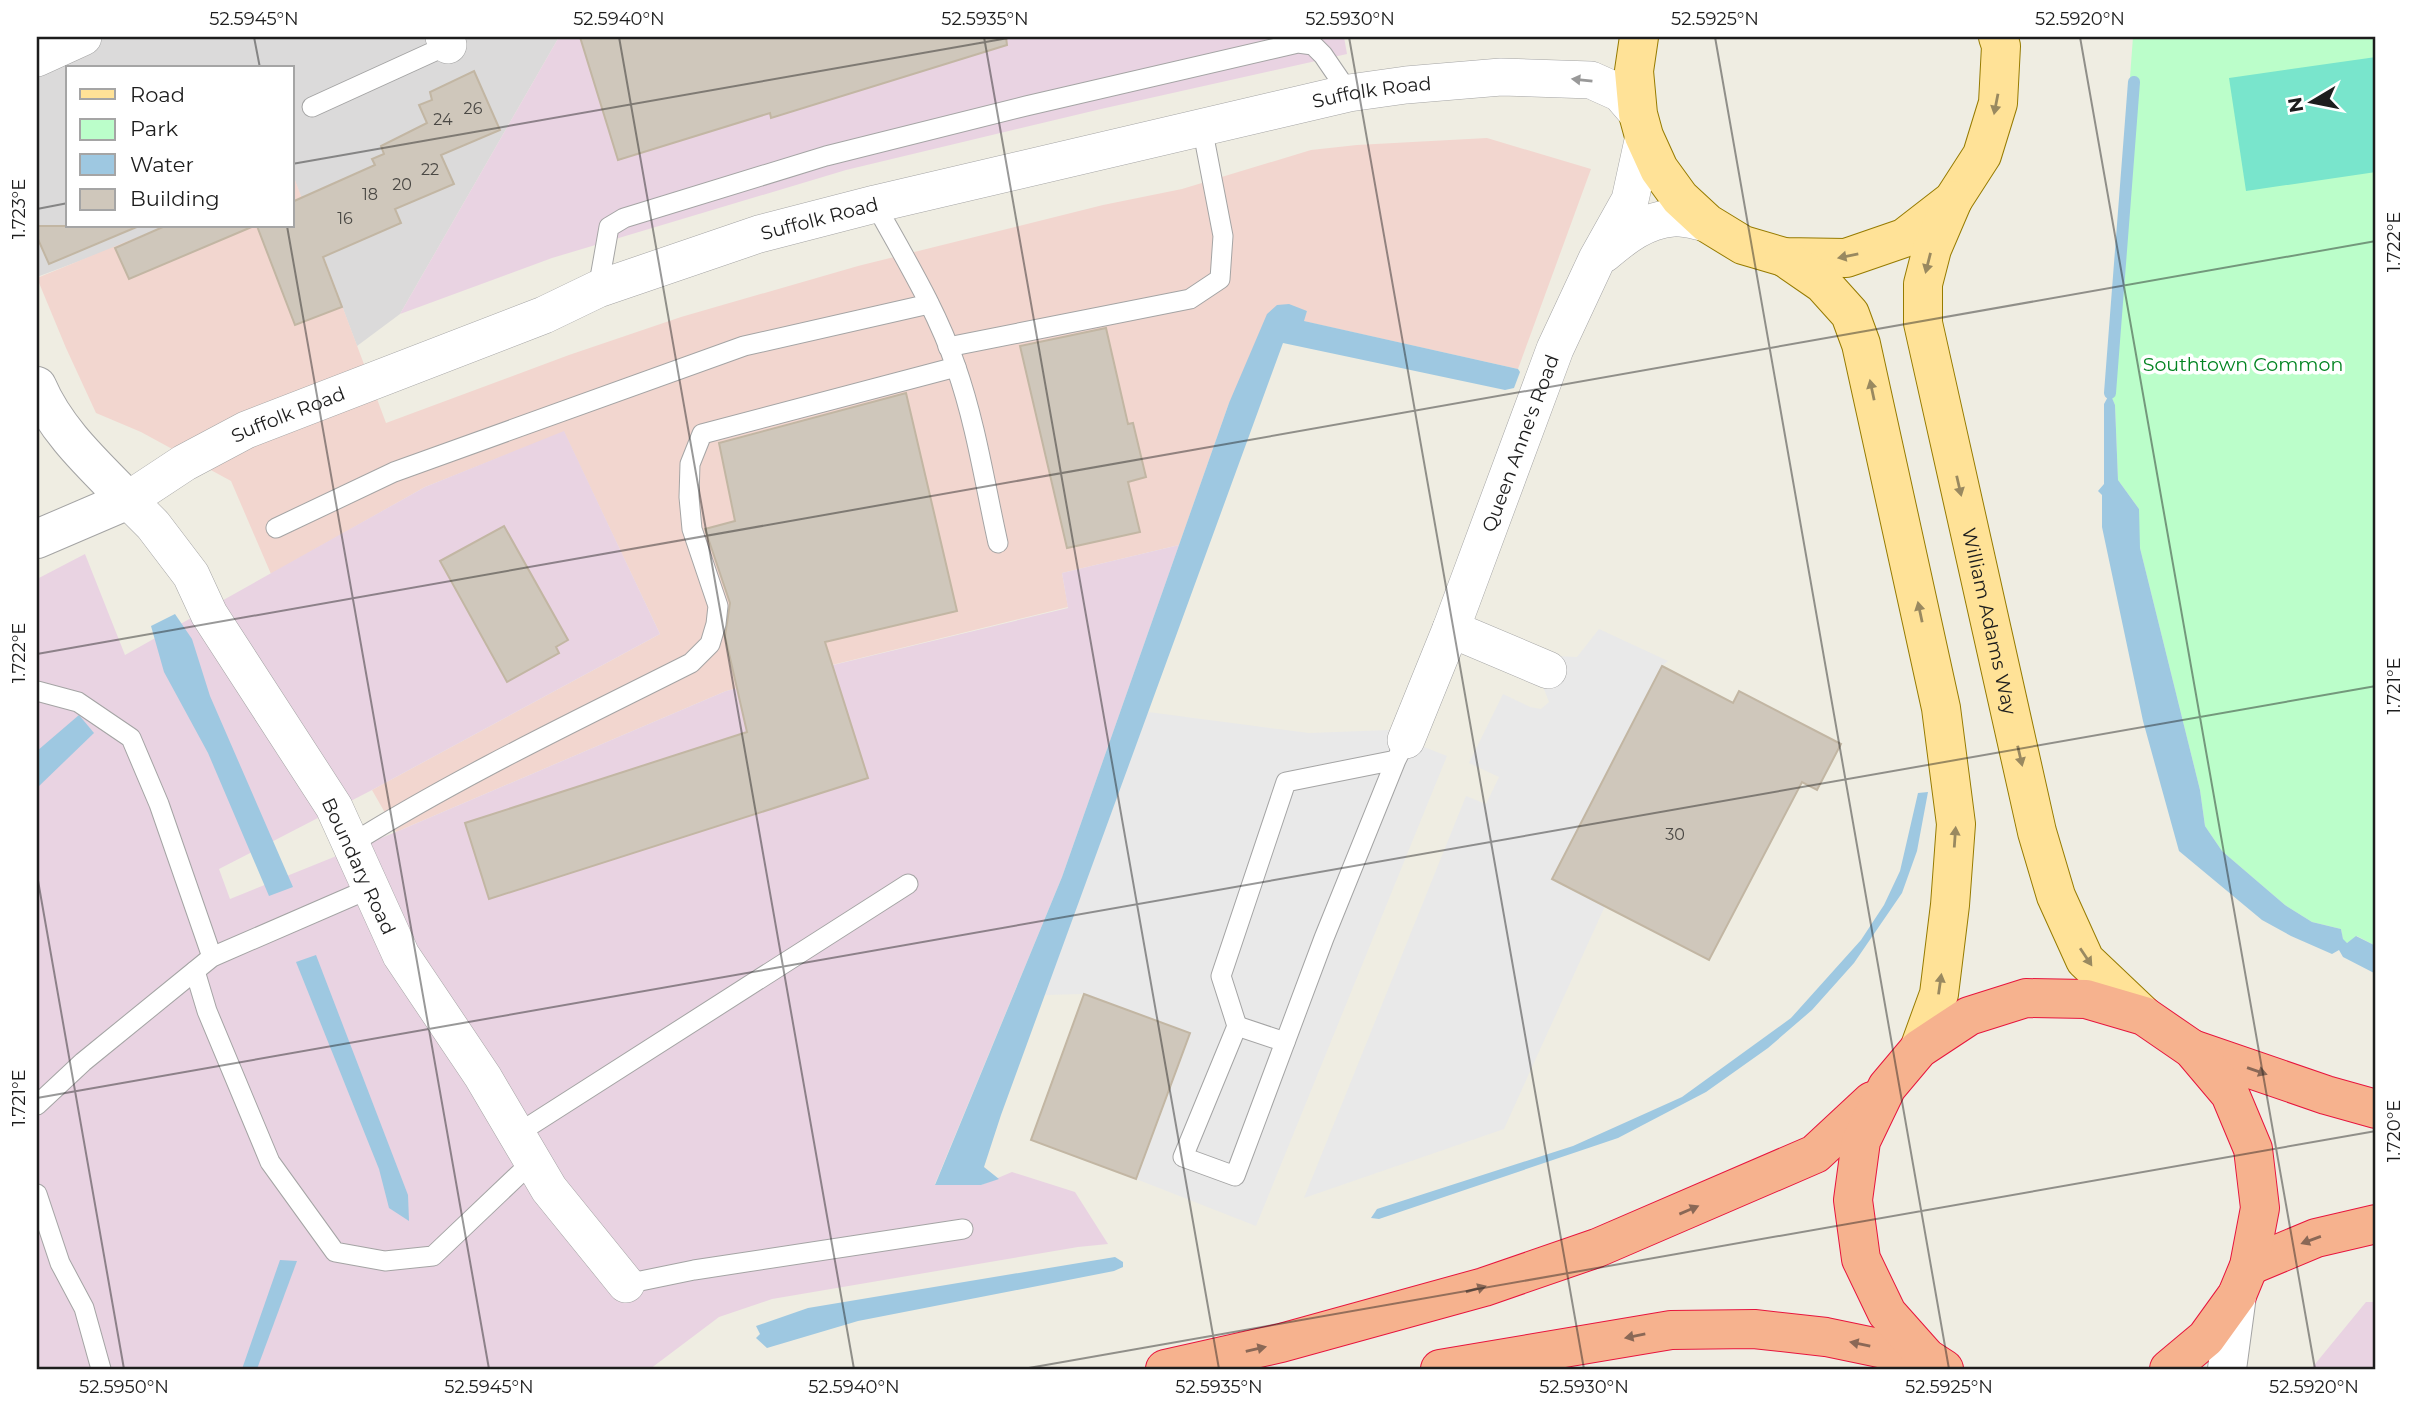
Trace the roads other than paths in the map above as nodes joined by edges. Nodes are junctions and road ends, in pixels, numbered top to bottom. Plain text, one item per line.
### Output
1 (83, 37) edge
2 (1639, 37) edge
3 (1998, 37) edge
4 (446, 41) edge
5 (37, 58) edge
6 (1349, 93) junction
7 (312, 107) dead end
8 (1641, 125) junction
9 (1202, 127) junction
10 (1953, 200) junction
11 (875, 204) junction
12 (1706, 223) junction
13 (1784, 257) junction
14 (1598, 259) junction
15 (598, 289) junction
16 (929, 304) junction
17 (948, 347) junction
18 (956, 367) junction
19 (37, 386) edge
20 (128, 500) junction
21 (276, 528) dead end
22 (37, 539) edge
23 (998, 543) dead end
24 (1451, 628) junction
25 (1548, 670) dead end
26 (37, 691) edge
27 (1401, 750) junction
28 (351, 844) junction
29 (908, 884) dead end
30 (371, 888) junction
31 (212, 957) junction
32 (195, 971) junction
33 (2144, 1016) junction
34 (1237, 1026) junction
35 (1285, 1042) junction
36 (1919, 1049) junction
37 (2192, 1049) junction
38 (1886, 1087) junction
39 (37, 1105) edge
40 (2376, 1109) edge
41 (525, 1148) junction
42 (37, 1194) edge
43 (2376, 1224) edge
44 (963, 1230) dead end
45 (2243, 1280) junction
46 (626, 1284) joint
47 (1936, 1364) edge
48 (101, 1369) edge
49 (1166, 1369) edge
50 (1440, 1369) edge
51 (2169, 1369) edge
52 (2227, 1369) edge

1 - 5 street
2 - 8 main road
3 -> 10 main road
4 - 7 lane
8 -> 6 street, Suffolk Road
6 - 9 street, Suffolk Road
6 - 15 lane
8 - 12 main road
8 - 14 street, Queen Anne's Road
9 - 11 street, Suffolk Road
9 - 17 lane
10 -> 13 main road
10 -> 33 main road, William Adams Way
11 - 15 street, Suffolk Road
11 - 16 lane
12 - 13 main road
12 - 14 street, Queen Anne's Road
36 -> 13 main road
14 - 24 street, Queen Anne's Road
15 - 20 street, Suffolk Road
16 - 17 lane
16 - 21 lane
17 - 18 lane
18 - 23 lane
18 - 28 lane
19 - 20 street, Boundary Road
20 - 22 street, Suffolk Road
20 - 28 street, Boundary Road
24 - 25 street
24 - 27 street, Queen Anne's Road
26 - 31 lane
27 - 34 lane
27 - 35 lane
28 - 30 street, Boundary Road
29 - 41 lane
30 - 31 lane
30 - 41 street, Boundary Road
31 - 32 lane
32 - 39 lane
32 - 41 lane
33 - 36 highway
33 - 37 highway
34 - 35 lane
34 - 35 lane
36 - 38 highway
37 -> 40 highway
37 - 45 highway
38 - 47 highway
49 -> 38 highway
41 - 46 street, Boundary Road
42 - 48 lane
43 -> 45 highway
44 - 46 lane
45 - 51 highway
45 - 52 street
47 -> 50 highway

